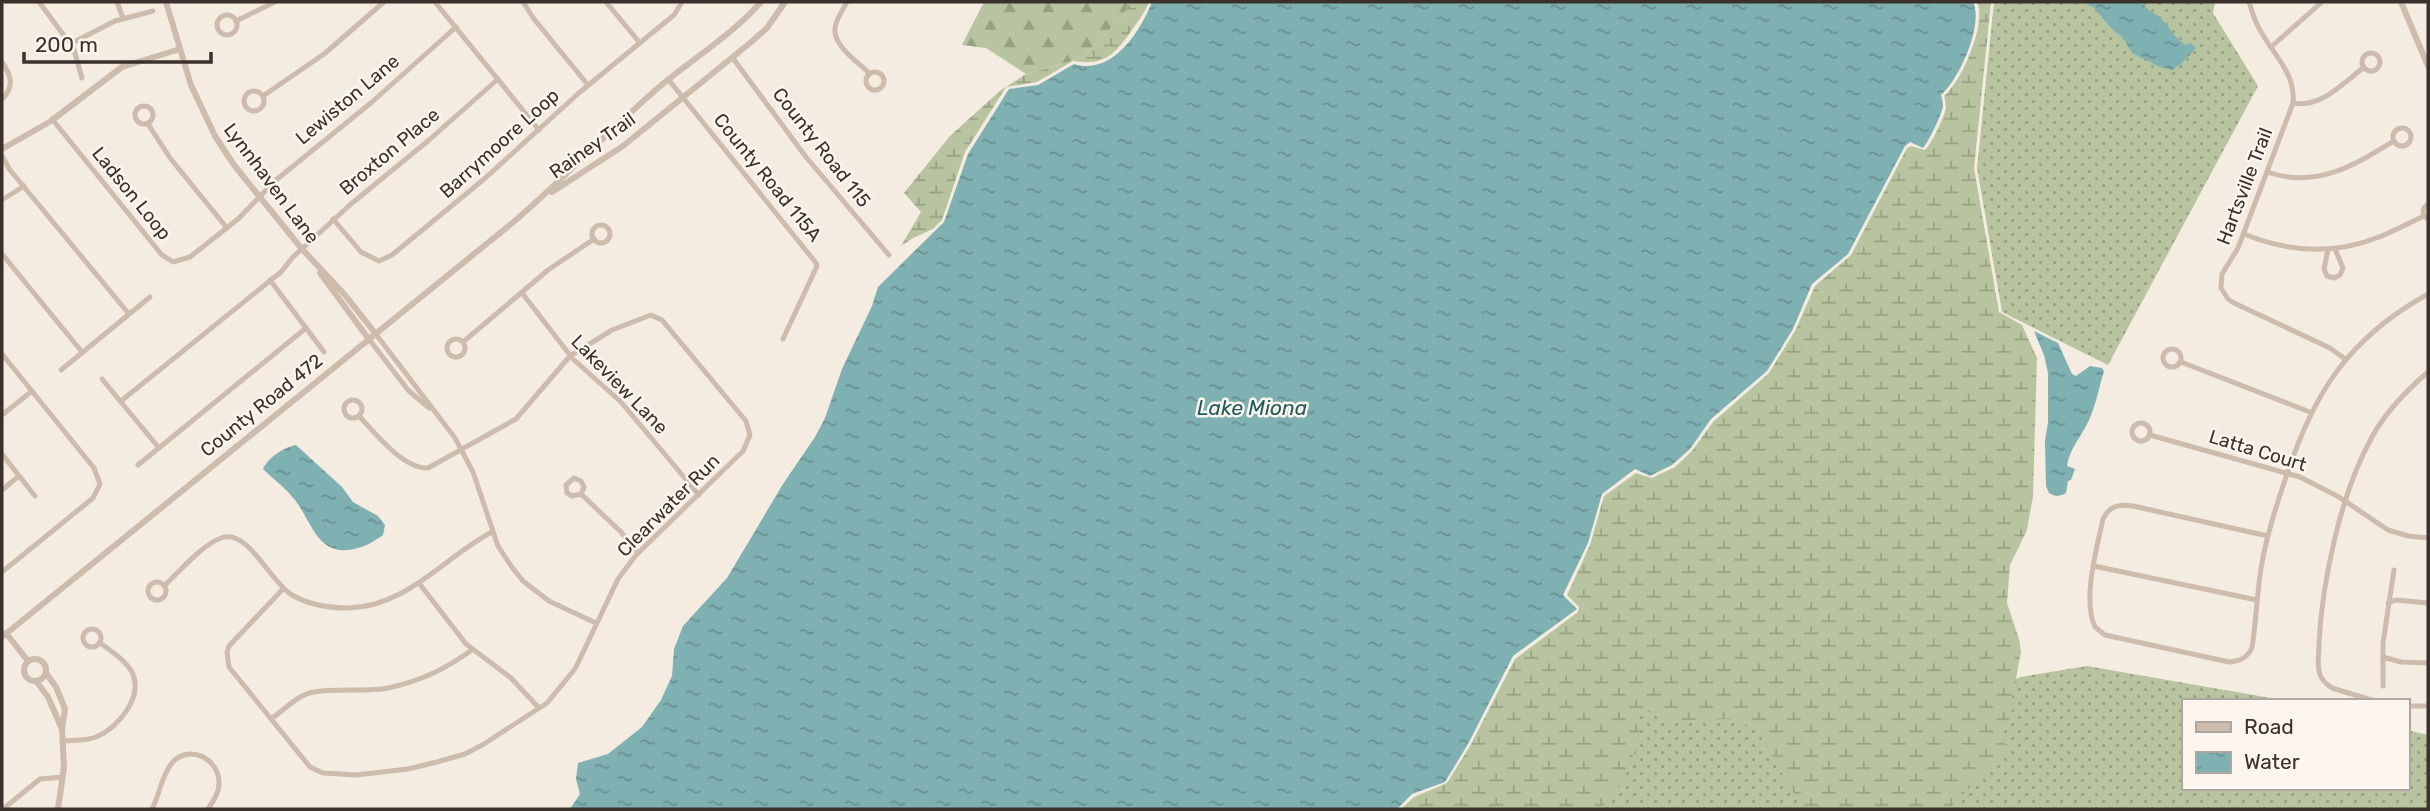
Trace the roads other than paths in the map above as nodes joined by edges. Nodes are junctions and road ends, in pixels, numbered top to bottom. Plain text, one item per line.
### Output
1 (39, 2) edge
2 (117, 2) edge
3 (166, 2) edge
4 (275, 2) edge
5 (383, 2) edge
6 (435, 2) edge
7 (523, 2) edge
8 (606, 2) edge
9 (682, 2) edge
10 (761, 2) edge
11 (785, 2) edge
12 (847, 2) edge
13 (2249, 2) edge
14 (2322, 2) edge
15 (2401, 2) edge
16 (153, 11) dead end
17 (123, 18) junction
18 (236, 20) dead end
19 (456, 27) junction
20 (72, 43) junction
21 (640, 43) junction
22 (2271, 47) junction
23 (180, 49) junction
24 (732, 57) junction
25 (2, 62) edge
26 (2428, 66) edge
27 (2363, 68) dead end
28 (869, 73) dead end
29 (82, 78) dead end
30 (498, 79) junction
31 (668, 79) junction
32 (588, 85) junction
33 (263, 96) dead end
34 (683, 97) junction
35 (2, 99) edge
36 (2293, 103) junction
37 (52, 119) junction
38 (148, 124) dead end
39 (539, 130) junction
40 (2394, 141) dead end
41 (2, 149) edge
42 (2, 156) edge
43 (2267, 172) junction
44 (24, 186) junction
45 (259, 196) junction
46 (541, 199) junction
47 (2, 200) edge
48 (2428, 204) edge
49 (2426, 218) edge
50 (333, 219) junction
51 (227, 228) junction
52 (2244, 234) junction
53 (594, 239) dead end
54 (302, 249) junction
55 (2328, 249) junction
56 (2335, 249) junction
57 (2, 254) edge
58 (889, 255) dead end
59 (313, 262) junction
60 (270, 280) junction
61 (522, 293) junction
62 (2428, 294) edge
63 (150, 297) dead end
64 (129, 314) junction
65 (306, 328) junction
66 (375, 332) junction
67 (368, 338) junction
68 (783, 339) dead end
69 (463, 342) dead end
70 (82, 352) junction
71 (324, 352) dead end
72 (2, 354) edge
73 (570, 356) junction
74 (2346, 359) junction
75 (2181, 362) dead end
76 (61, 370) dead end
77 (2428, 372) edge
78 (102, 379) dead end
79 (32, 391) junction
80 (121, 401) junction
81 (2310, 412) junction
82 (2, 415) edge
83 (437, 415) junction
84 (359, 416) dead end
85 (2150, 435) dead end
86 (159, 447) junction
87 (461, 449) junction
88 (2, 454) edge
89 (138, 465) dead end
90 (2287, 473) junction
91 (19, 476) junction
92 (2, 490) edge
93 (580, 494) dead end
94 (699, 495) junction
95 (35, 496) dead end
96 (2346, 502) junction
97 (492, 532) junction
98 (2268, 536) junction
99 (2428, 538) edge
100 (638, 553) junction
101 (2094, 566) junction
102 (2394, 570) dead end
103 (2, 572) edge
104 (419, 583) junction
105 (164, 586) dead end
106 (284, 589) junction
107 (2256, 600) junction
108 (2388, 603) junction
109 (2428, 603) edge
110 (596, 623) junction
111 (4, 635) edge
112 (100, 643) dead end
113 (472, 650) junction
114 (2383, 657) junction
115 (28, 661) junction
116 (2428, 663) edge
117 (46, 673) junction
118 (36, 681) junction
119 (2383, 686) dead end
120 (57, 689) junction
121 (47, 695) junction
122 (2368, 699) edge
123 (2409, 706) edge
124 (2428, 706) edge
125 (539, 708) junction
126 (271, 719) junction
127 (62, 729) junction
128 (63, 741) junction
129 (63, 777) junction
130 (3, 809) edge
131 (58, 809) edge
132 (152, 809) edge
133 (208, 809) edge

1 - 20 street
2 - 17 street
3 - 23 street, Lynnhaven Lane
4 - 18 street
5 - 33 street
6 - 19 street
7 - 32 street
8 - 21 street
9 - 21 street, Barrymoore Loop
10 - 31 street, Rainey Trail
11 - 24 street, Rainey Trail
12 - 28 street
13 - 22 street
14 - 22 street
15 - 26 street
16 - 17 street
17 - 20 street
19 - 30 street
19 - 45 street, Lewiston Lane
20 - 29 street
21 - 32 street, Barrymoore Loop
22 - 36 street
23 - 37 street
23 - 45 street, Lynnhaven Lane
24 - 34 street, Rainey Trail
24 - 58 street, County Road 115
25 - 35 street
27 - 36 street
30 - 39 street
30 - 50 street, Broxton Place
31 - 34 street, County Road 115A
31 - 46 street, Rainey Trail
32 - 39 street, Barrymoore Loop
34 - 46 street, Rainey Trail
34 - 68 street, County Road 115A
36 - 43 street, Hartsville Trail
37 - 41 street
37 - 51 street, Ladson Loop
38 - 51 street
39 - 50 street, Barrymoore Loop
40 - 43 street
42 - 44 street
43 - 52 street, Hartsville Trail
44 - 47 street
44 - 64 street
45 - 51 street, Ladson Loop
45 - 54 street, Lynnhaven Lane
46 - 66 street, County Road 472
48 - 49 street
49 - 56 street
50 - 54 street, Broxton Place
52 - 55 street
52 - 74 street, Hartsville Trail
53 - 61 street
54 - 59 street, Lynnhaven Lane
54 - 60 street, Broxton Place
55 - 56 street
55 - 56 street
57 - 70 street
59 - 66 street, Lynnhaven Lane
59 - 67 street, Lynnhaven Lane
60 - 65 street
60 - 80 street, Broxton Place
61 - 69 street
61 - 73 street, Lakeview Lane
62 - 74 street
63 - 64 street
64 - 70 street
65 - 71 street
65 - 86 street
66 - 67 street, County Road 472
66 - 83 street
67 - 83 street
67 - 111 street, County Road 472
70 - 76 street
72 - 79 street
73 - 87 street, Clearwater Run
73 - 94 street, Lakeview Lane
73 - 94 street, Clearwater Run
74 - 81 street
75 - 81 street
77 - 96 street
78 - 80 street
79 - 82 street
79 - 103 street
80 - 86 street
81 - 90 street
83 - 87 street
84 - 87 street, Clearwater Run
85 - 90 street, Latta Court
86 - 89 street
87 - 97 street
88 - 91 street
90 - 96 street, Latta Court
90 - 98 street
91 - 92 street
91 - 95 street
93 - 100 street
94 - 100 street, Clearwater Run
96 - 99 street, Latta Court
96 - 122 street
97 - 104 street
97 - 110 street
98 - 101 street
98 - 107 street
100 - 110 street, Clearwater Run
101 - 107 street
101 - 107 street
102 - 108 street
104 - 106 street
104 - 113 street
105 - 106 street
106 - 126 street, Clearwater Run
108 - 109 street
108 - 114 street
110 - 125 street, Clearwater Run
111 - 115 street
112 - 128 street
113 - 125 street
113 - 126 street
114 - 116 street
114 - 119 street
115 - 117 street
115 - 118 street
117 - 118 street
117 - 120 street
118 - 121 street
120 - 121 street
120 - 127 street
121 - 127 street
123 - 124 street
125 - 126 street, Clearwater Run
127 - 128 street
128 - 129 street
129 - 130 street
129 - 131 street
132 - 133 street

